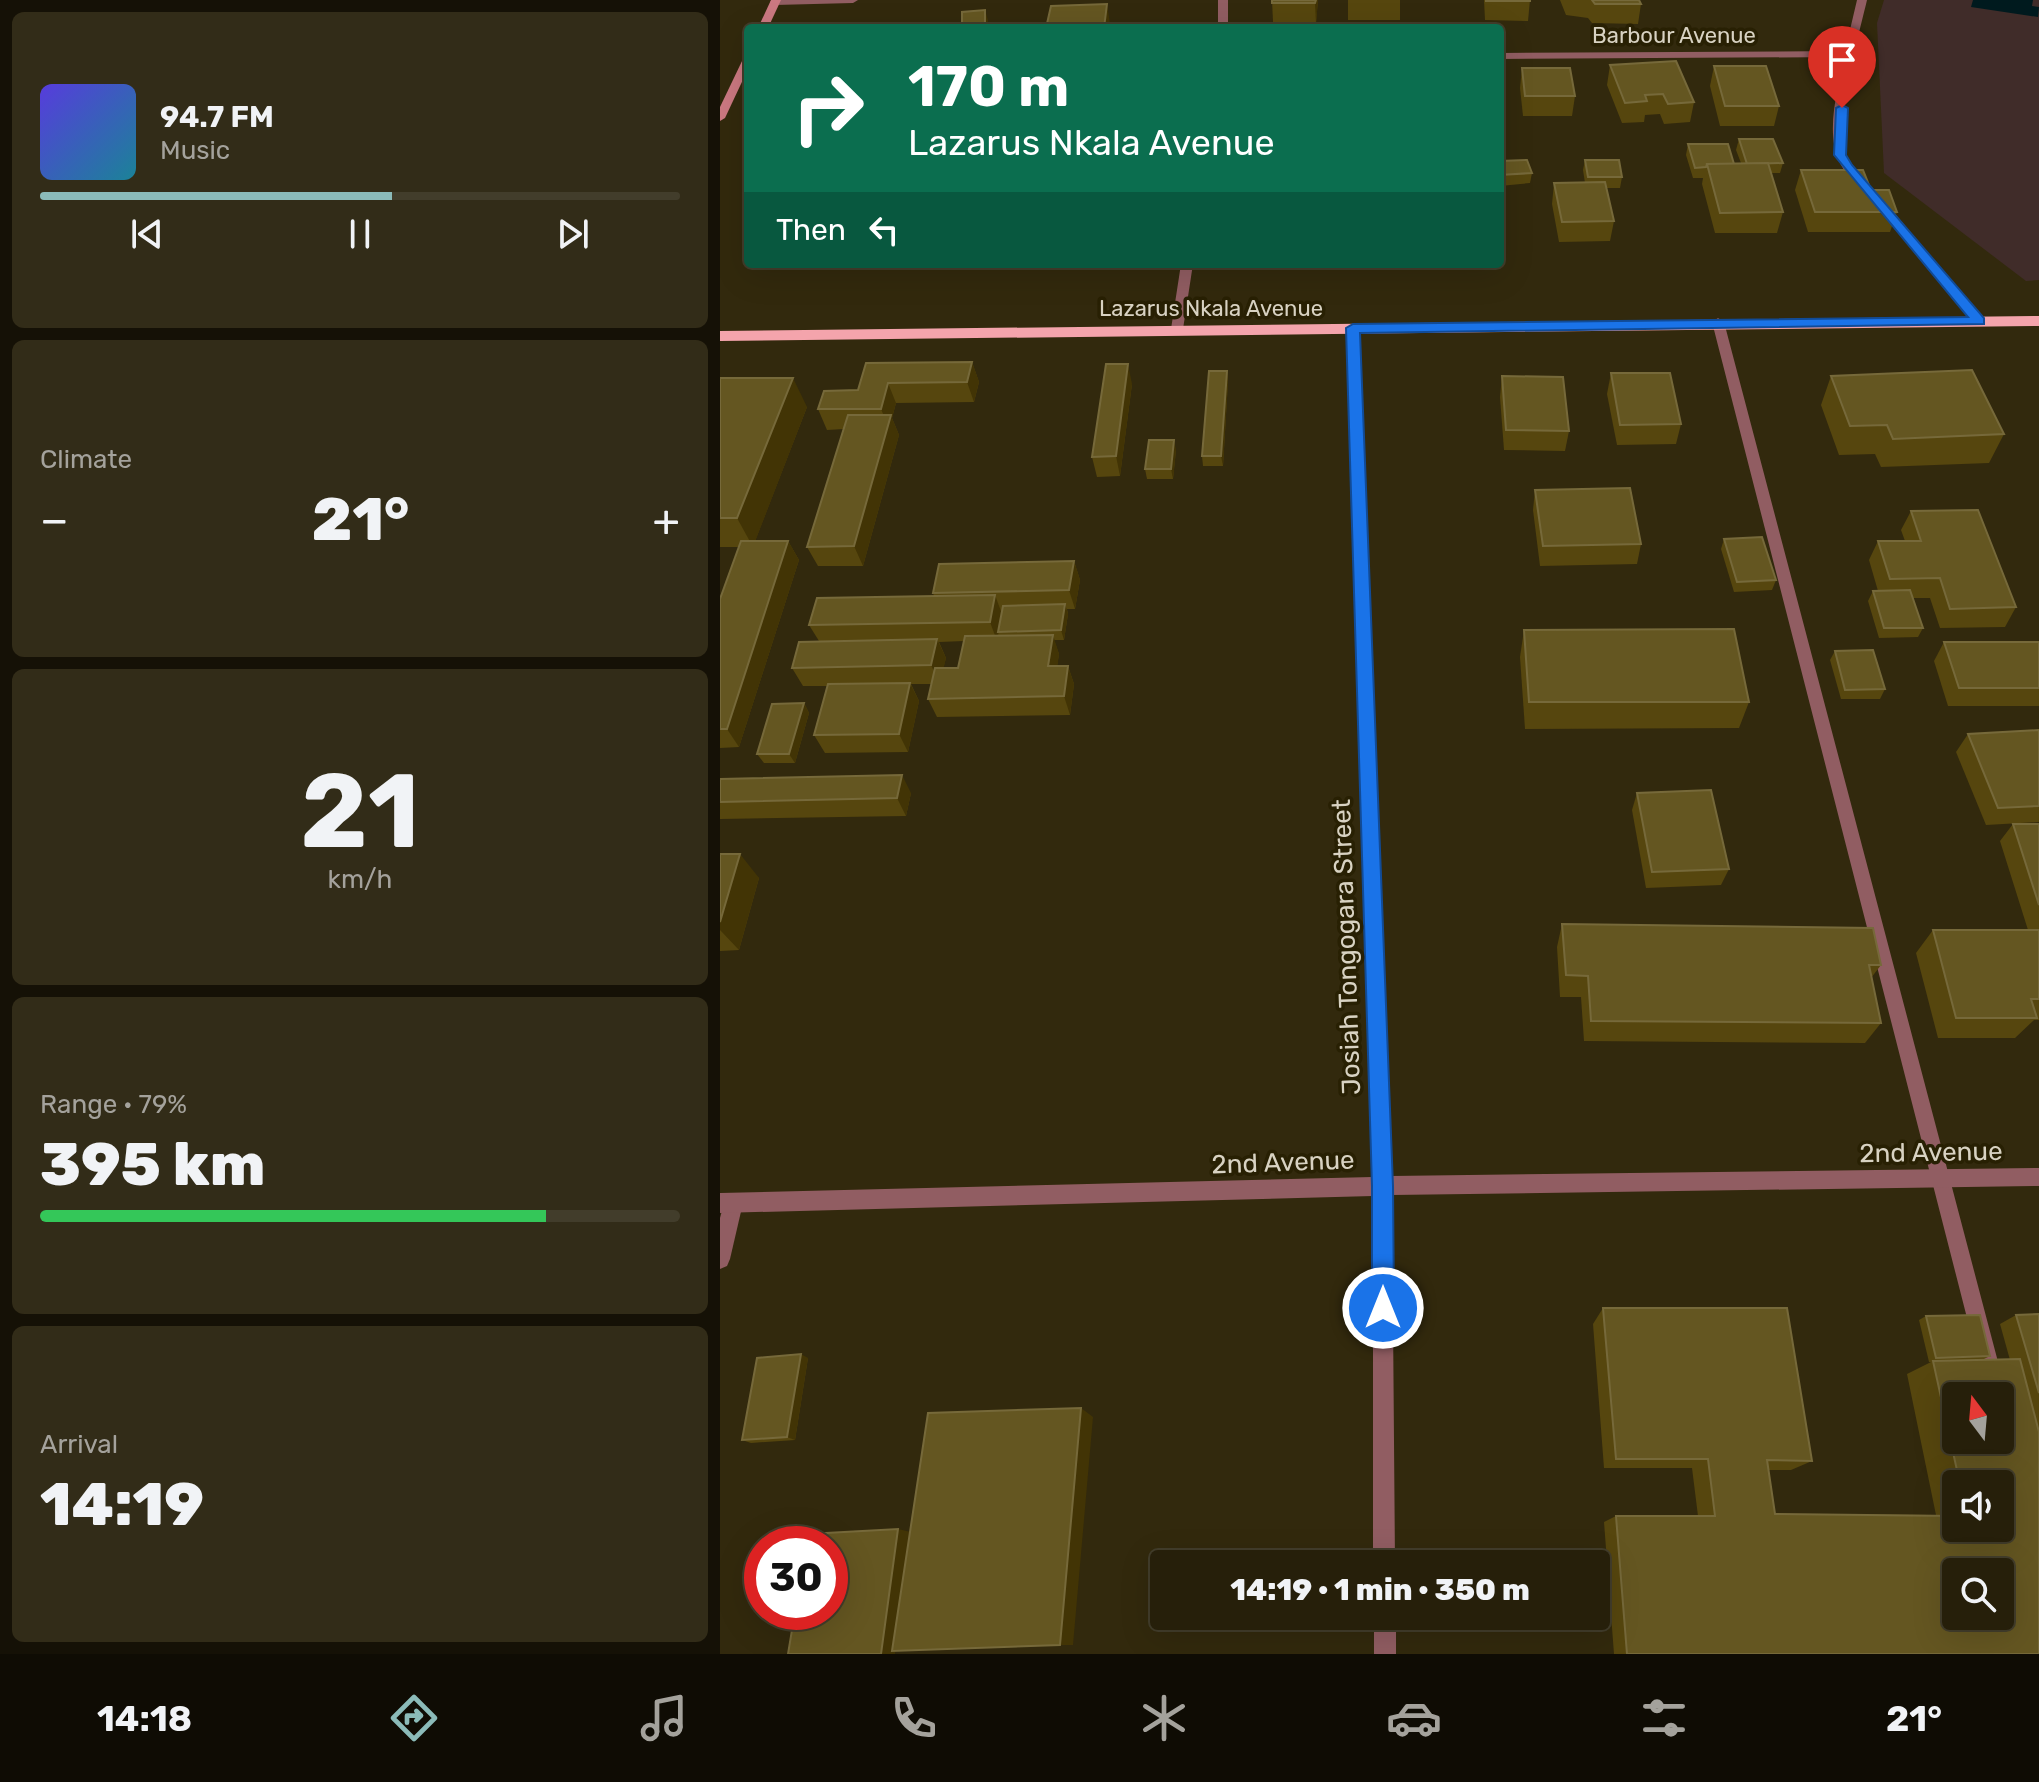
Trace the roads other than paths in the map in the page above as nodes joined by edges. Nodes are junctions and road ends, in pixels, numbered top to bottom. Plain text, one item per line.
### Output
1 (853, 0) edge
2 (1223, 0) edge
3 (1862, 0) edge
4 (775, 1) edge
5 (765, 24) edge
6 (1223, 24) edge
7 (1848, 54) junction
8 (1504, 56) edge
9 (744, 67) edge
10 (720, 118) edge
11 (1186, 268) edge
12 (1979, 321) junction
13 (2039, 321) edge
14 (1718, 322) junction
15 (1353, 328) junction
16 (1177, 329) junction
17 (720, 336) edge
18 (2039, 1177) edge
19 (1940, 1178) junction
20 (1382, 1186) junction
21 (726, 1203) edge
22 (720, 1259) edge
23 (1993, 1382) edge
24 (1384, 1550) edge
25 (1385, 1630) edge
26 (1385, 1654) edge

1 - 4 street
2 - 6 street
3 - 7 street
4 - 5 main road
7 - 8 street, Barbour Avenue
7 - 12 street
9 - 10 main road
11 - 16 street
12 - 13 highway, Lazarus Nkala Avenue
12 - 14 highway, Lazarus Nkala Avenue
14 - 15 highway, Lazarus Nkala Avenue
14 - 19 street
15 - 16 highway, Lazarus Nkala Avenue
15 - 20 street, Josiah Tongogara Street
16 - 17 highway, Lazarus Nkala Avenue
18 - 19 street, 2nd Avenue
19 - 20 street, 2nd Avenue
19 - 23 street
20 - 21 street, 2nd Avenue
20 - 24 street, Josiah Tongogara Street
21 - 22 street
25 - 26 street

